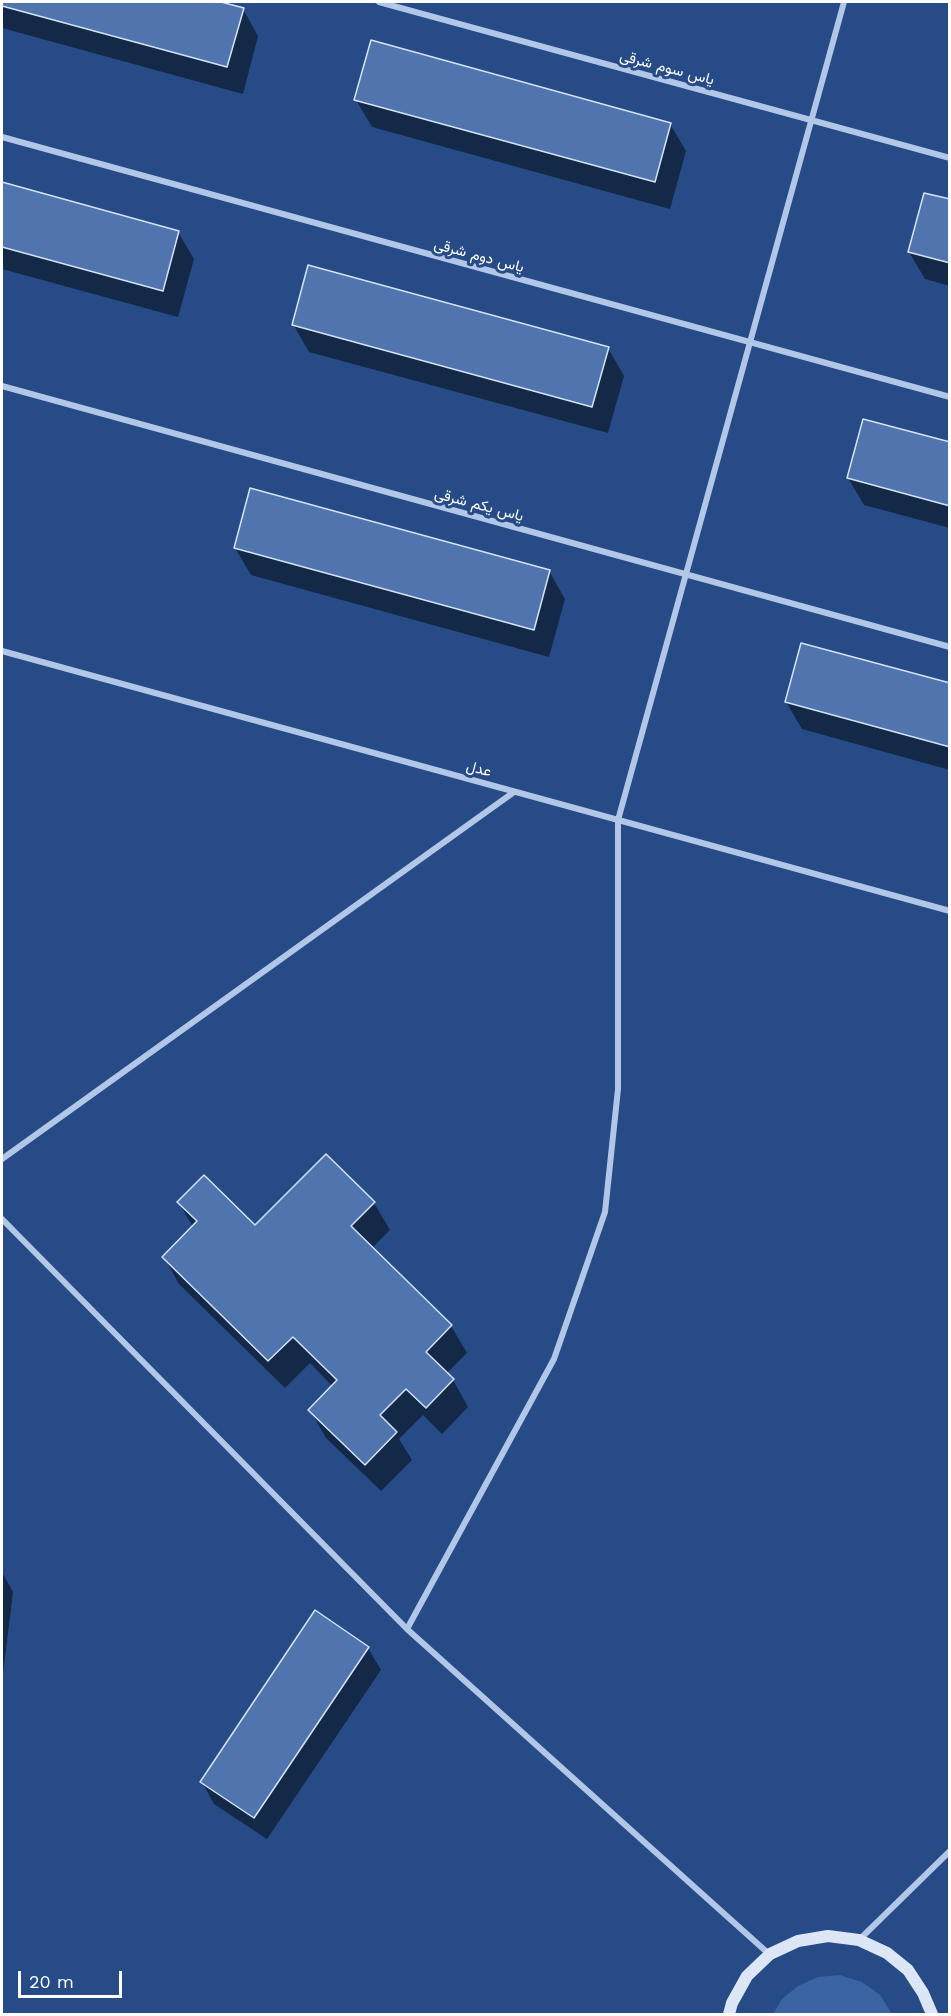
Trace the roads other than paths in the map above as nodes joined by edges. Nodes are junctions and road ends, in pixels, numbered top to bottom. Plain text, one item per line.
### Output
1 (379, 2) edge
2 (844, 2) edge
3 (812, 120) junction
4 (2, 137) edge
5 (950, 158) edge
6 (750, 342) junction
7 (2, 386) edge
8 (950, 397) edge
9 (686, 574) junction
10 (950, 646) edge
11 (2, 651) edge
12 (514, 792) junction
13 (618, 820) junction
14 (950, 911) edge
15 (2, 1159) edge
16 (2, 1219) edge
17 (407, 1629) junction
18 (950, 1851) edge
19 (859, 1940) junction
20 (770, 1954) junction
21 (729, 2014) edge
22 (932, 2014) edge

1 - 3 street, یاس سوم شرقی
2 - 3 street
3 - 5 street, یاس سوم شرقی
3 - 6 street
4 - 6 street, یاس دوم شرقی
6 - 8 street, یاس دوم شرقی
6 - 9 street
7 - 9 street, یاس یکم شرقی
9 - 10 street, یاس یکم شرقی
9 - 13 street
11 - 12 street, عدل
12 - 13 street, عدل
12 - 15 street
13 - 14 street, عدل
13 - 17 street
16 - 17 street
17 - 20 street
18 - 19 street
19 - 20 main road
19 - 22 main road
20 - 21 main road

